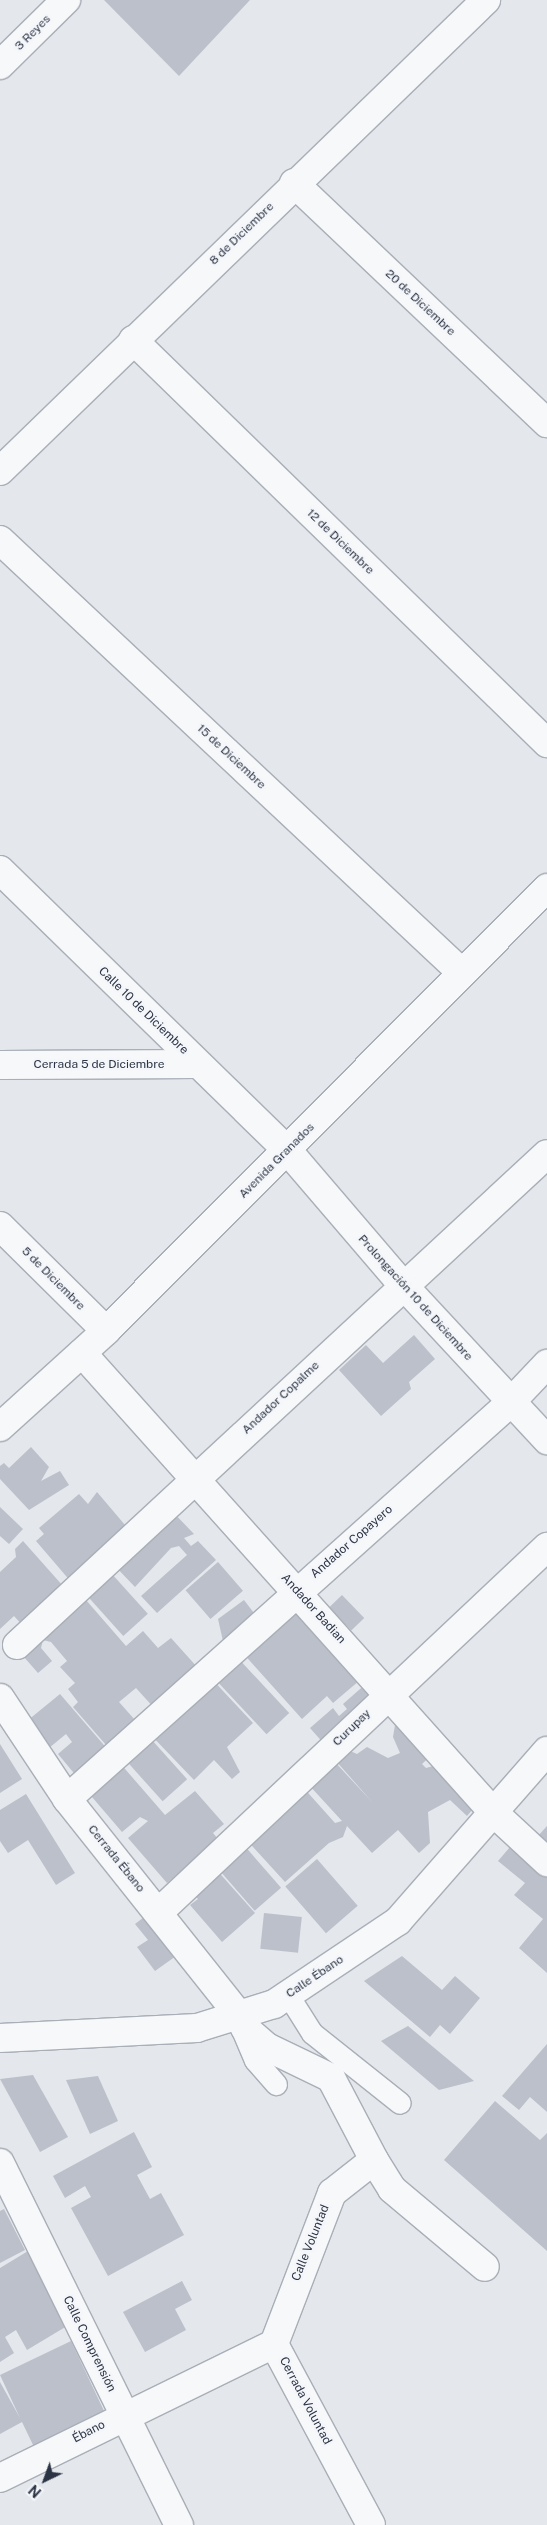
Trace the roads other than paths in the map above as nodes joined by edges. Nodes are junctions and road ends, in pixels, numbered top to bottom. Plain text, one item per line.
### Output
1 (66, 0) edge
2 (486, 0) edge
3 (0, 65) edge
4 (294, 183) junction
5 (133, 340) junction
6 (547, 423) edge
7 (0, 471) edge
8 (0, 540) edge
9 (547, 743) edge
10 (0, 870) edge
11 (547, 888) edge
12 (462, 973) junction
13 (197, 1064) junction
14 (0, 1065) edge
15 (288, 1151) junction
16 (547, 1154) edge
17 (0, 1226) edge
18 (402, 1285) junction
19 (106, 1331) junction
20 (82, 1353) junction
21 (547, 1364) edge
22 (510, 1403) junction
23 (0, 1427) edge
24 (547, 1440) edge
25 (195, 1478) junction
26 (547, 1547) edge
27 (296, 1591) junction
28 (18, 1645) dead end
29 (389, 1693) junction
30 (0, 1698) edge
31 (547, 1751) edge
32 (67, 1799) junction
33 (492, 1812) junction
34 (547, 1862) edge
35 (159, 1912) junction
36 (288, 1995) junction
37 (237, 2016) junction
38 (0, 2038) edge
39 (276, 2084) dead end
40 (400, 2103) dead end
41 (374, 2160) junction
42 (0, 2162) edge
43 (485, 2267) dead end
44 (274, 2344) junction
45 (124, 2414) junction
46 (0, 2478) edge
47 (179, 2525) edge
48 (371, 2525) edge

1 - 3 street, 3 Reyes
2 - 4 street, 8 de Diciembre
4 - 5 street, 8 de Diciembre
4 - 6 street, 20 de Diciembre
5 - 7 street, 8 de Diciembre
5 - 9 street, 12 de Diciembre
8 - 12 street, 15 de Diciembre
10 - 13 street, Calle 10 de Diciembre
11 - 12 street, Avenida Granados
12 - 15 street, Avenida Granados
13 - 14 street, Cerrada 5 de Diciembre
13 - 15 street, Calle 10 de Diciembre
15 - 18 street, Prolongación 10 de Diciembre
15 - 19 street, Avenida Granados
16 - 18 street, Andador Copalme
17 - 19 street, 5 de Diciembre
18 - 22 street, Prolongación 10 de Diciembre
18 - 25 street, Andador Copalme
19 - 20 street, Avenida Granados
20 - 23 street, Avenida Granados
20 - 25 street, Andador Badian
21 - 22 street, Andador Copayero
22 - 24 street, Prolongación 10 de Diciembre
22 - 27 street, Andador Copayero
25 - 27 street, Andador Badian
25 - 28 street, Andador Copalme
26 - 29 street, Curupay
27 - 29 street, Andador Badian
27 - 32 street, Andador Copayero
29 - 33 street, Andador Badian
29 - 35 street, Curupay
30 - 32 street, Cerrada Ébano
31 - 33 street, Calle Ébano
32 - 35 street, Cerrada Ébano
33 - 34 street, Andador Badian
33 - 36 street, Calle Ébano
35 - 37 street, Cerrada Ébano
36 - 37 street, Calle Ébano
36 - 40 lane
37 - 38 street, Calle Ébano
37 - 39 lane
37 - 41 street
41 - 43 street
41 - 44 street, Calle Voluntad
42 - 45 street, Calle Comprensión
44 - 45 street, Cerrada Voluntad
44 - 48 street, Cerrada Voluntad
45 - 46 street, Ébano
45 - 47 street, Calle Comprensión

